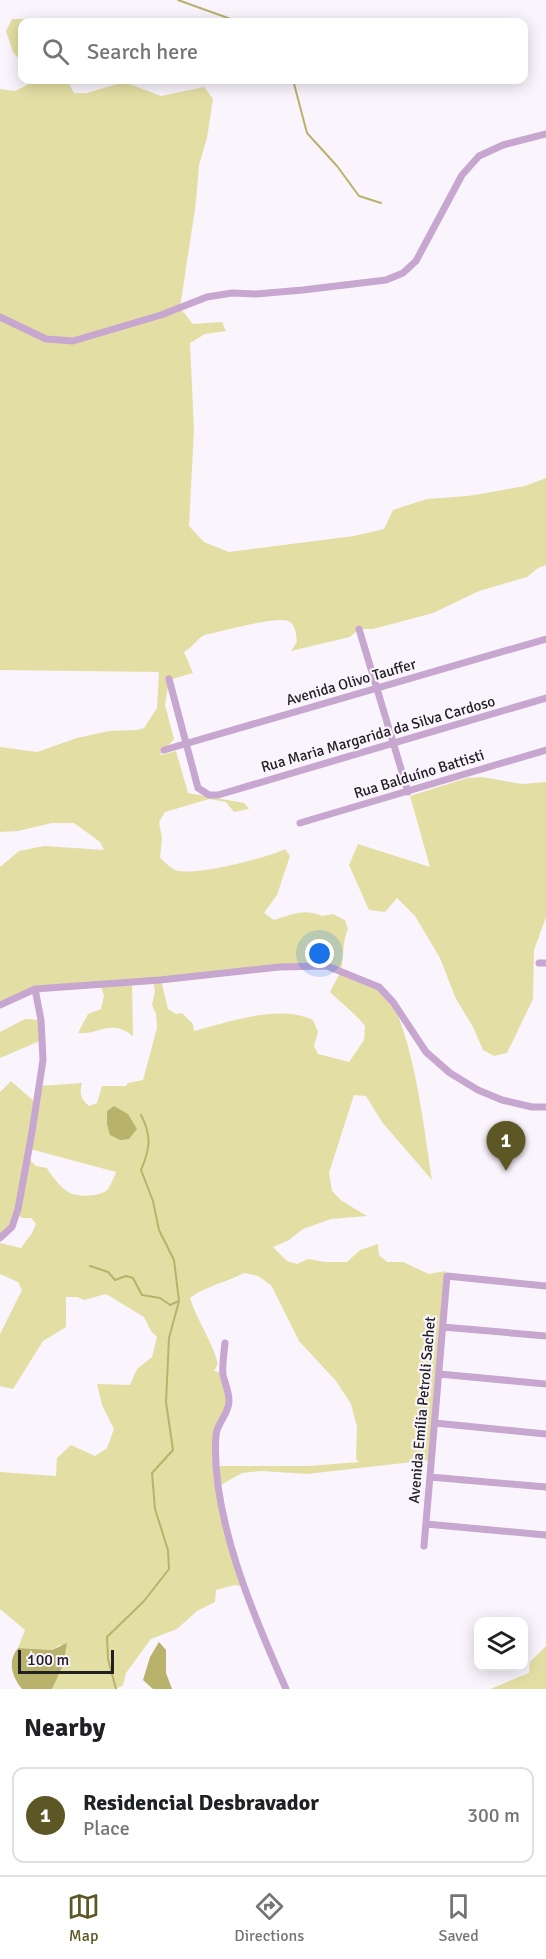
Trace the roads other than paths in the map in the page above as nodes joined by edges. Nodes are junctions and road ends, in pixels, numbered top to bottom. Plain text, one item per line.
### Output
1 (546, 134) edge
2 (0, 317) edge
3 (359, 629) dead end
4 (546, 639) edge
5 (169, 679) dead end
6 (377, 689) junction
7 (546, 698) edge
8 (394, 744) junction
9 (185, 745) junction
10 (164, 750) dead end
11 (546, 750) edge
12 (408, 792) junction
13 (300, 823) dead end
14 (35, 989) junction
15 (0, 1005) edge
16 (546, 1107) edge
17 (0, 1238) edge
18 (546, 1286) edge
19 (442, 1327) junction
20 (546, 1336) edge
21 (225, 1343) dead end
22 (439, 1374) junction
23 (546, 1384) edge
24 (435, 1423) junction
25 (546, 1434) edge
26 (430, 1477) junction
27 (546, 1487) edge
28 (426, 1524) junction
29 (546, 1535) edge
30 (424, 1546) dead end
31 (286, 1689) edge

1 - 2 street
3 - 6 street
4 - 6 street, Avenida Olivo Tauffer
5 - 9 street
6 - 8 street
6 - 9 street, Avenida Olivo Tauffer
7 - 8 street, Rua Maria Margarida da Silva Cardoso
8 - 9 street, Rua Maria Margarida da Silva Cardoso
8 - 12 street
9 - 10 street, Avenida Olivo Tauffer
11 - 12 street, Rua Balduíno Battisti
12 - 13 street, Rua Balduíno Battisti
14 - 15 street
14 - 16 street
14 - 17 street
18 - 19 street, Avenida Emília Petroli Sachet
19 - 20 street
19 - 22 street, Avenida Emília Petroli Sachet
21 - 31 street
22 - 23 street
22 - 24 street, Avenida Emília Petroli Sachet
24 - 25 street
24 - 26 street, Avenida Emília Petroli Sachet
26 - 27 street
26 - 28 street, Avenida Emília Petroli Sachet
28 - 29 street
28 - 30 street, Avenida Emília Petroli Sachet

